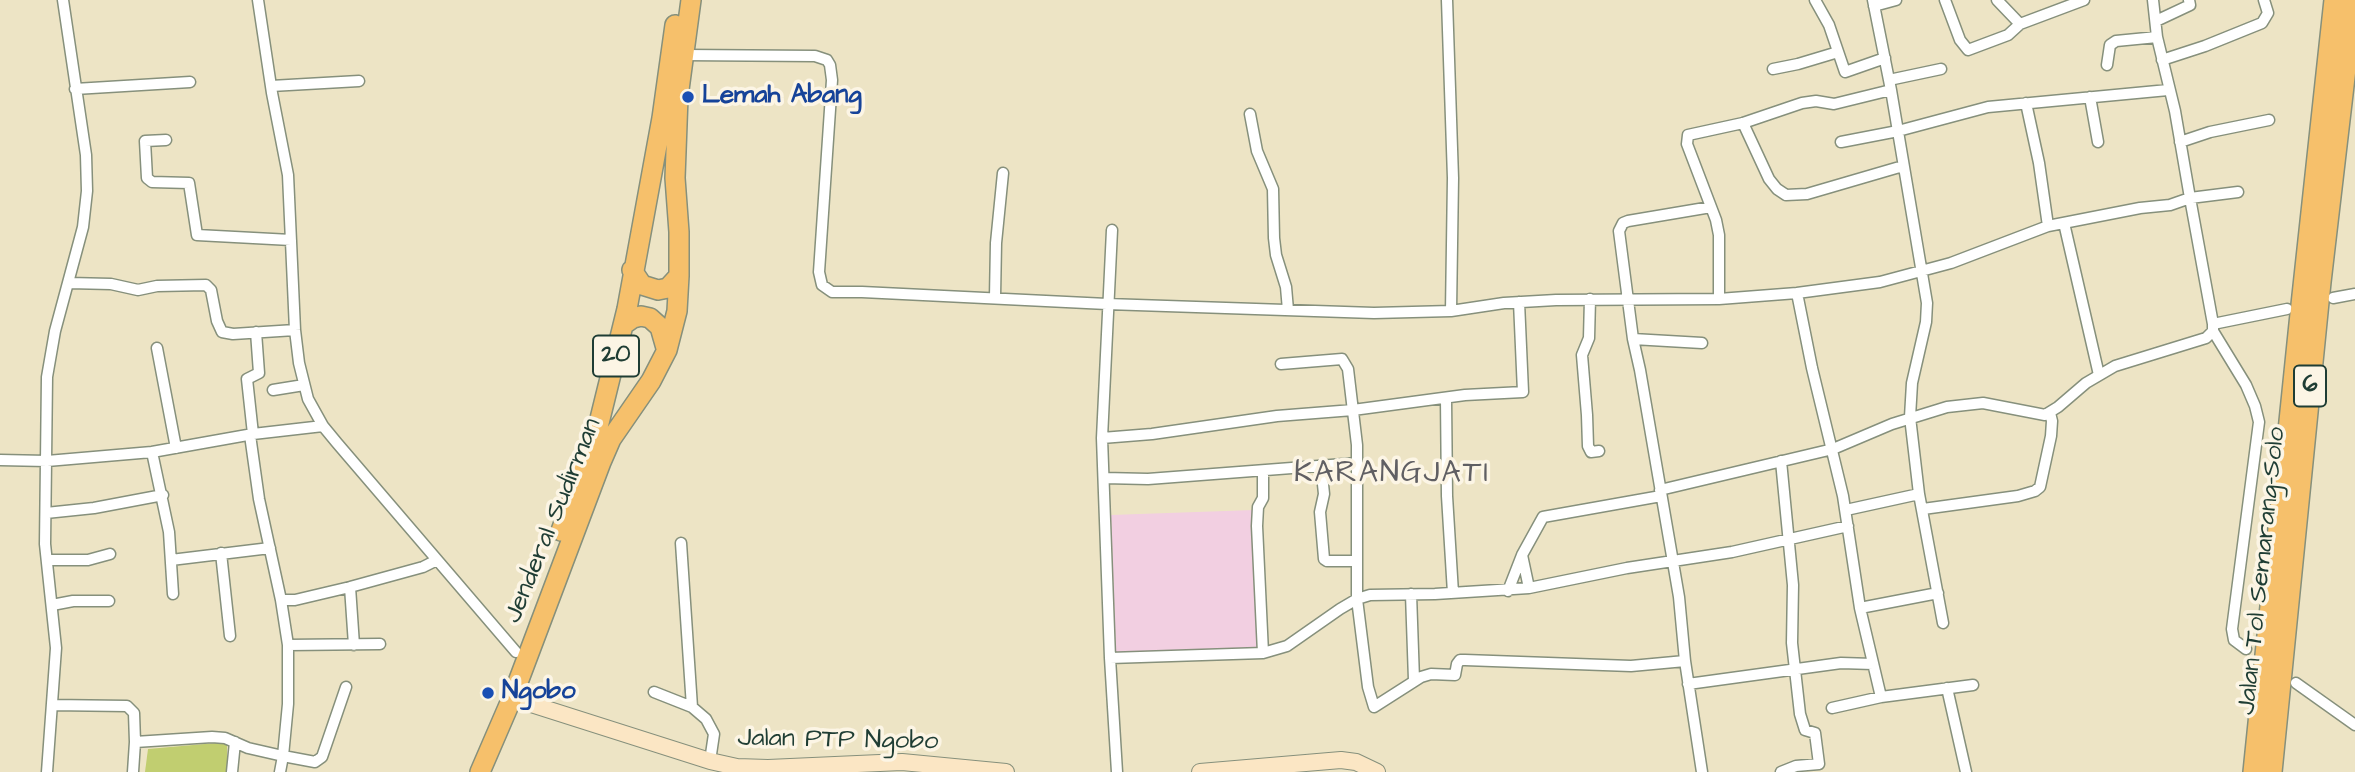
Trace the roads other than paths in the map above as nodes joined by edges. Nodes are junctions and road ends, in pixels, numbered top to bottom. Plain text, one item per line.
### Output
1 (64, 0) edge
2 (258, 0) edge
3 (678, 0) edge
4 (691, 0) edge
5 (1447, 0) edge
6 (1815, 0) edge
7 (1896, 0) edge
8 (1945, 0) edge
9 (1997, 0) edge
10 (2153, 0) edge
11 (2189, 0) edge
12 (2264, 0) edge
13 (2335, 0) edge
14 (2353, 0) edge
15 (2080, 1) edge
16 (1874, 3) edge
17 (2156, 21) junction
18 (2020, 24) junction
19 (2157, 37) junction
20 (1838, 52) junction
21 (684, 55) junction
22 (1885, 58) junction
23 (2162, 60) junction
24 (2107, 65) dead end
25 (1773, 69) dead end
26 (1941, 69) dead end
27 (359, 81) dead end
28 (190, 82) dead end
29 (1890, 85) junction
30 (271, 86) junction
31 (75, 89) junction
32 (2168, 90) junction
33 (2090, 97) junction
34 (2026, 103) junction
35 (1250, 114) dead end
36 (2269, 120) dead end
37 (1743, 123) junction
38 (1898, 131) junction
39 (166, 140) dead end
40 (1841, 142) dead end
41 (2098, 142) dead end
42 (2180, 142) junction
43 (1903, 166) junction
44 (1003, 173) dead end
45 (2238, 192) dead end
46 (2190, 198) junction
47 (1711, 207) junction
48 (2064, 223) junction
49 (2048, 226) junction
50 (1112, 230) dead end
51 (291, 240) junction
52 (632, 270) junction
53 (1923, 272) junction
54 (679, 276) junction
55 (69, 283) junction
56 (1797, 293) junction
57 (2355, 294) edge
58 (995, 297) junction
59 (2333, 298) dead end
60 (1590, 299) junction
61 (1719, 299) junction
62 (1627, 300) junction
63 (1519, 302) junction
64 (1107, 304) junction
65 (2287, 309) dead end
66 (1287, 310) junction
67 (1451, 311) junction
68 (623, 325) junction
69 (2213, 328) junction
70 (295, 330) junction
71 (256, 332) junction
72 (1633, 339) junction
73 (1702, 343) dead end
74 (157, 348) dead end
75 (667, 350) junction
76 (1281, 364) dead end
77 (2099, 374) junction
78 (304, 385) junction
79 (274, 390) dead end
80 (1446, 399) junction
81 (1353, 410) junction
82 (2050, 413) junction
83 (1910, 417) junction
84 (323, 426) junction
85 (251, 434) junction
86 (1102, 438) junction
87 (176, 448) junction
88 (1833, 449) junction
89 (1599, 451) dead end
90 (152, 452) junction
91 (0, 460) edge
92 (47, 461) junction
93 (1781, 461) junction
94 (1357, 463) junction
95 (1321, 465) junction
96 (1263, 471) junction
97 (1104, 478) junction
98 (1660, 493) junction
99 (1919, 494) junction
100 (163, 495) junction
101 (1923, 509) junction
102 (1846, 510) junction
103 (46, 513) junction
104 (1849, 526) junction
105 (1788, 539) junction
106 (681, 543) dead end
107 (270, 548) junction
108 (110, 554) dead end
109 (221, 554) junction
110 (1522, 555) junction
111 (1672, 559) junction
112 (47, 560) junction
113 (171, 560) junction
114 (437, 560) junction
115 (1357, 561) junction
116 (350, 587) junction
117 (1529, 588) junction
118 (1508, 591) junction
119 (1452, 593) junction
120 (1938, 593) junction
121 (173, 594) dead end
122 (1411, 594) junction
123 (1357, 599) junction
124 (281, 600) junction
125 (109, 601) dead end
126 (52, 605) junction
127 (1860, 608) junction
128 (1943, 623) dead end
129 (230, 636) dead end
130 (380, 644) dead end
131 (288, 645) junction
132 (354, 645) junction
133 (2246, 649) dead end
134 (516, 652) junction
135 (1262, 653) junction
136 (1110, 658) junction
137 (1685, 661) junction
138 (1872, 664) junction
139 (1796, 670) junction
140 (1414, 680) junction
141 (2296, 683) dead end
142 (1688, 684) junction
143 (1973, 685) dead end
144 (346, 687) dead end
145 (1947, 688) junction
146 (654, 692) dead end
147 (1881, 697) junction
148 (512, 698) junction
149 (52, 705) junction
150 (692, 707) junction
151 (1832, 708) dead end
152 (2355, 725) edge
153 (135, 741) junction
154 (235, 742) junction
155 (283, 756) junction
156 (710, 761) junction
157 (841, 768) edge
158 (47, 772) edge
159 (132, 772) edge
160 (232, 772) edge
161 (280, 772) edge
162 (467, 772) edge
163 (481, 772) edge
164 (1006, 772) edge
165 (1117, 772) edge
166 (1199, 772) edge
167 (1377, 772) edge
168 (1702, 772) edge
169 (1781, 772) edge
170 (1966, 772) edge
171 (2255, 772) edge
172 (2271, 772) edge

1 - 31 street
2 - 30 street
3 - 52 highway, Jenderal Sudirman / 20
4 - 21 highway, Jenderal Sudirman / 20
5 - 67 street
6 - 20 street
7 - 16 street
8 - 18 street
9 - 18 street
10 - 17 street
11 - 17 street
12 - 23 street
13 - 171 highway, Jalan Tol Semarang–Solo / 6
14 - 172 highway, Jalan Tol Semarang–Solo / 6
15 - 18 street
16 - 22 street
17 - 19 street
19 - 23 street
19 - 24 street
20 - 22 street
20 - 25 street
21 - 54 highway, Jenderal Sudirman / 20
21 - 58 street
22 - 29 street
23 - 32 street
26 - 29 street
27 - 30 street
28 - 31 street
29 - 37 street
29 - 38 street
30 - 51 street
31 - 55 street
32 - 33 street
32 - 42 street
33 - 34 street
33 - 41 street
34 - 38 street
34 - 49 street
35 - 66 street
36 - 42 street
37 - 43 street
37 - 47 street
38 - 40 street
38 - 43 street
39 - 51 street
42 - 46 street
43 - 53 street
44 - 58 street
45 - 46 street
46 - 48 street
46 - 69 street
47 - 61 street
47 - 62 street
48 - 49 street
48 - 77 street
49 - 53 street
50 - 64 street
51 - 70 street
52 - 54 highway
52 - 68 highway, Jenderal Sudirman / 20
53 - 56 street
53 - 83 street
54 - 75 highway, Jenderal Sudirman / 20
55 - 71 street
55 - 92 street
56 - 61 street
56 - 88 street
57 - 59 street
58 - 64 street
60 - 62 street
60 - 63 street
60 - 89 street
61 - 62 street
62 - 72 street
63 - 67 street
63 - 80 street
64 - 66 street
64 - 86 street
65 - 69 street
66 - 67 street
68 - 75 highway
68 - 134 highway, Jenderal Sudirman / 20
69 - 77 street
69 - 133 street
70 - 71 street
70 - 78 street
71 - 85 street
72 - 73 street
72 - 98 street
74 - 87 street
75 - 148 highway, Jenderal Sudirman / 20
76 - 81 street
77 - 82 street
78 - 79 street
78 - 84 street
80 - 81 street
80 - 119 street
81 - 86 street
81 - 94 street
82 - 83 street
82 - 101 street
83 - 88 street
83 - 99 street
84 - 85 street
84 - 114 street
85 - 87 street
85 - 107 street
86 - 97 street
87 - 90 street
88 - 93 street
88 - 102 street
90 - 92 street
90 - 100 street
91 - 92 street
92 - 103 street
93 - 98 street
93 - 105 street
94 - 95 street
94 - 115 street
95 - 96 street
95 - 115 street
96 - 97 street
96 - 135 street
97 - 136 street
98 - 110 street
98 - 111 street
99 - 101 street
99 - 102 street
100 - 103 street
100 - 113 street
101 - 120 street
102 - 104 street
103 - 112 street
104 - 105 street
104 - 127 street
105 - 111 street
105 - 139 street
106 - 150 street
107 - 109 street
107 - 124 street
108 - 112 street
109 - 113 street
109 - 129 street
110 - 117 street
110 - 118 street
111 - 117 street
111 - 137 street
112 - 126 street
113 - 121 street
114 - 116 street
114 - 134 street
115 - 123 street
116 - 124 street
116 - 132 street
117 - 118 street
118 - 119 street
119 - 122 street
120 - 127 street
120 - 128 street
122 - 123 street
122 - 140 street
123 - 135 street
123 - 140 street
124 - 131 street
125 - 126 street
126 - 149 street
127 - 138 street
130 - 132 street
131 - 132 street
131 - 155 street
134 - 162 highway, Jenderal Sudirman / 20
135 - 136 street
136 - 165 street
137 - 140 street
137 - 142 street
138 - 139 street
138 - 147 street
139 - 142 street
139 - 169 street
141 - 152 street
142 - 168 street
143 - 145 street
144 - 155 street
145 - 147 street
145 - 170 street
146 - 150 street
147 - 151 street
148 - 156 main road, Jalan PTP Ngobo
148 - 163 highway, Jenderal Sudirman / 20
149 - 153 street
149 - 158 street
150 - 156 street
153 - 154 street
153 - 159 street
154 - 155 street
154 - 160 street
155 - 161 street
156 - 157 main road, Jalan PTP Ngobo
157 - 164 main road, Jalan PTP Ngobo
166 - 167 main road

